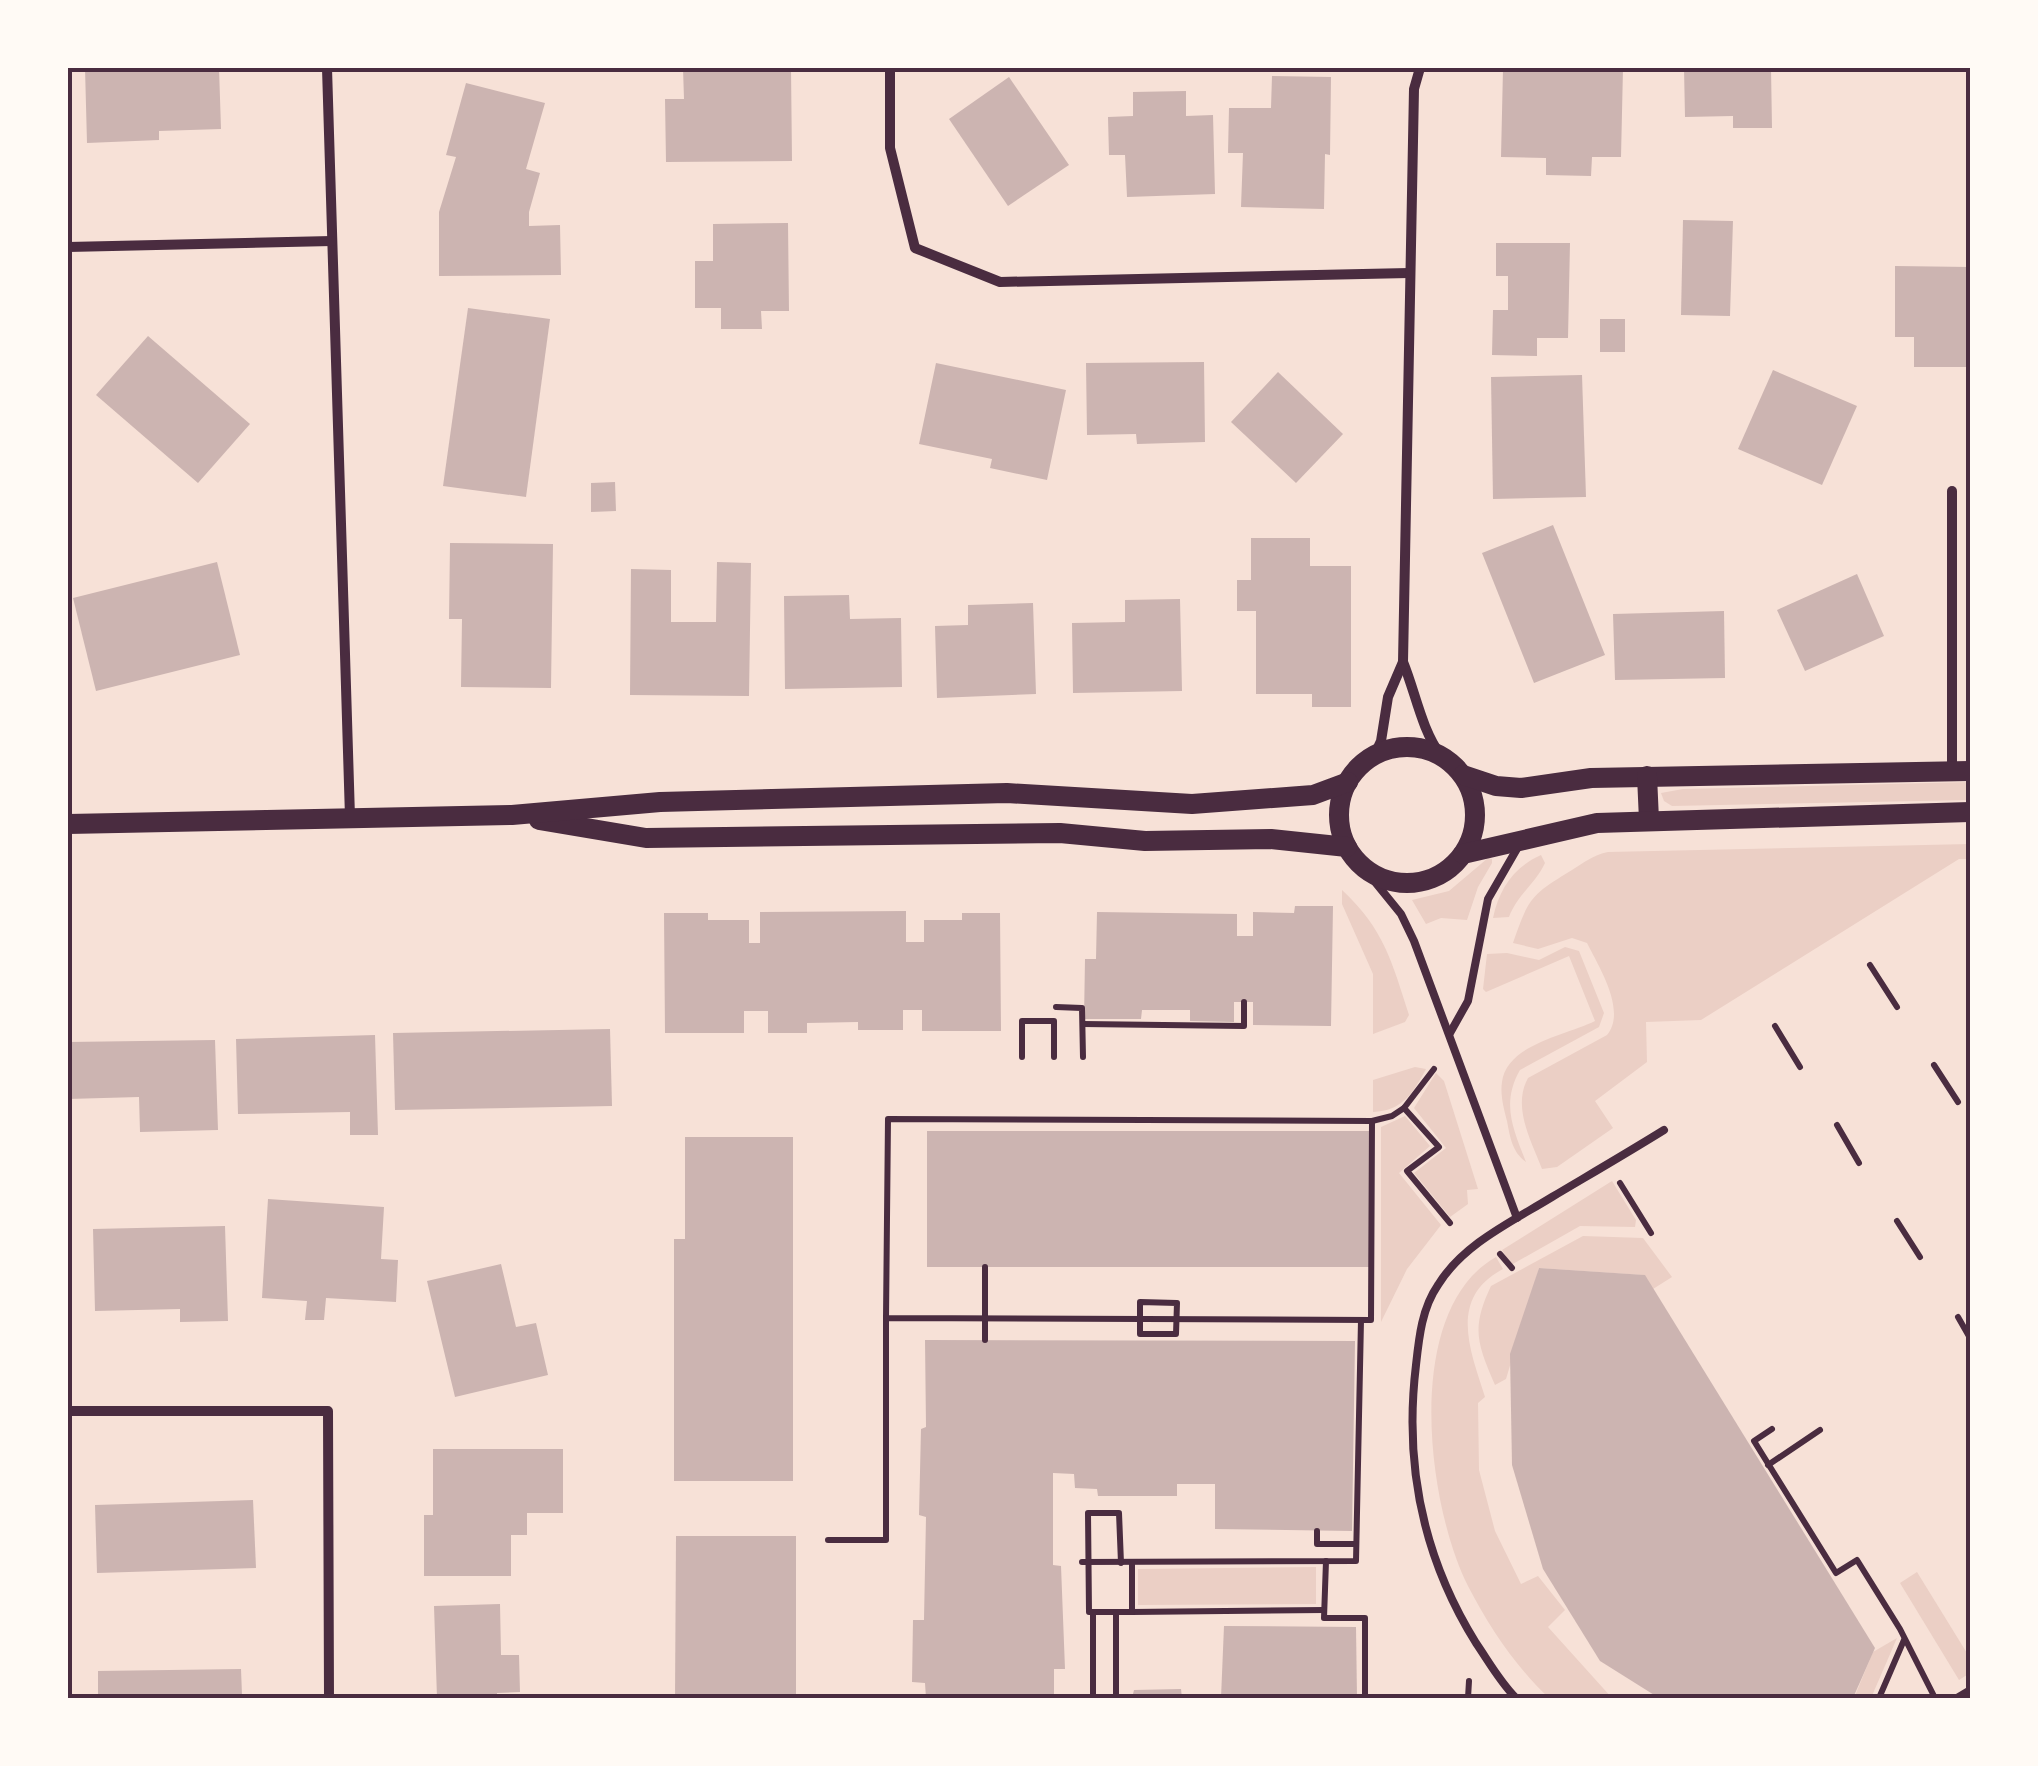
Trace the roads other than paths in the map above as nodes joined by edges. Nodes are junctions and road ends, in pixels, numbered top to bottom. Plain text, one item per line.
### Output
1 (327, 68) edge
2 (890, 68) edge
3 (1420, 68) edge
4 (332, 241) junction
5 (68, 248) edge
6 (1409, 272) junction
7 (1952, 491) dead end
8 (1403, 662) junction
9 (1374, 756) junction
10 (1441, 756) junction
11 (1961, 771) edge
12 (1463, 775) junction
13 (1648, 776) junction
14 (1348, 782) junction
15 (1970, 812) edge
16 (512, 815) junction
17 (350, 817) junction
18 (1648, 820) junction
19 (68, 824) edge
20 (1525, 838) junction
21 (1347, 848) junction
22 (1463, 854) junction
23 (1362, 866) junction
24 (1450, 1033) junction
25 (1664, 1130) dead end
26 (1517, 1218) junction
27 (68, 1411) edge
28 (328, 1698) edge
29 (1516, 1698) edge

1 - 4 street
2 - 6 street
3 - 6 street
4 - 5 street
4 - 17 street
6 - 8 street
7 - 11 street
8 - 9 street
8 - 10 street
9 - 10 main road
9 - 14 main road
10 - 12 main road
11 - 13 main road
12 - 13 main road
12 - 22 main road
13 - 18 main road
14 - 16 main road
14 - 21 main road
15 - 18 main road
16 - 17 main road
16 - 21 main road
17 - 19 main road
18 - 20 main road
20 - 22 main road
20 - 24 lane
21 - 23 main road
22 - 23 main road
23 - 24 lane
24 - 26 lane
25 - 26 lane
26 - 29 lane
27 - 28 street

